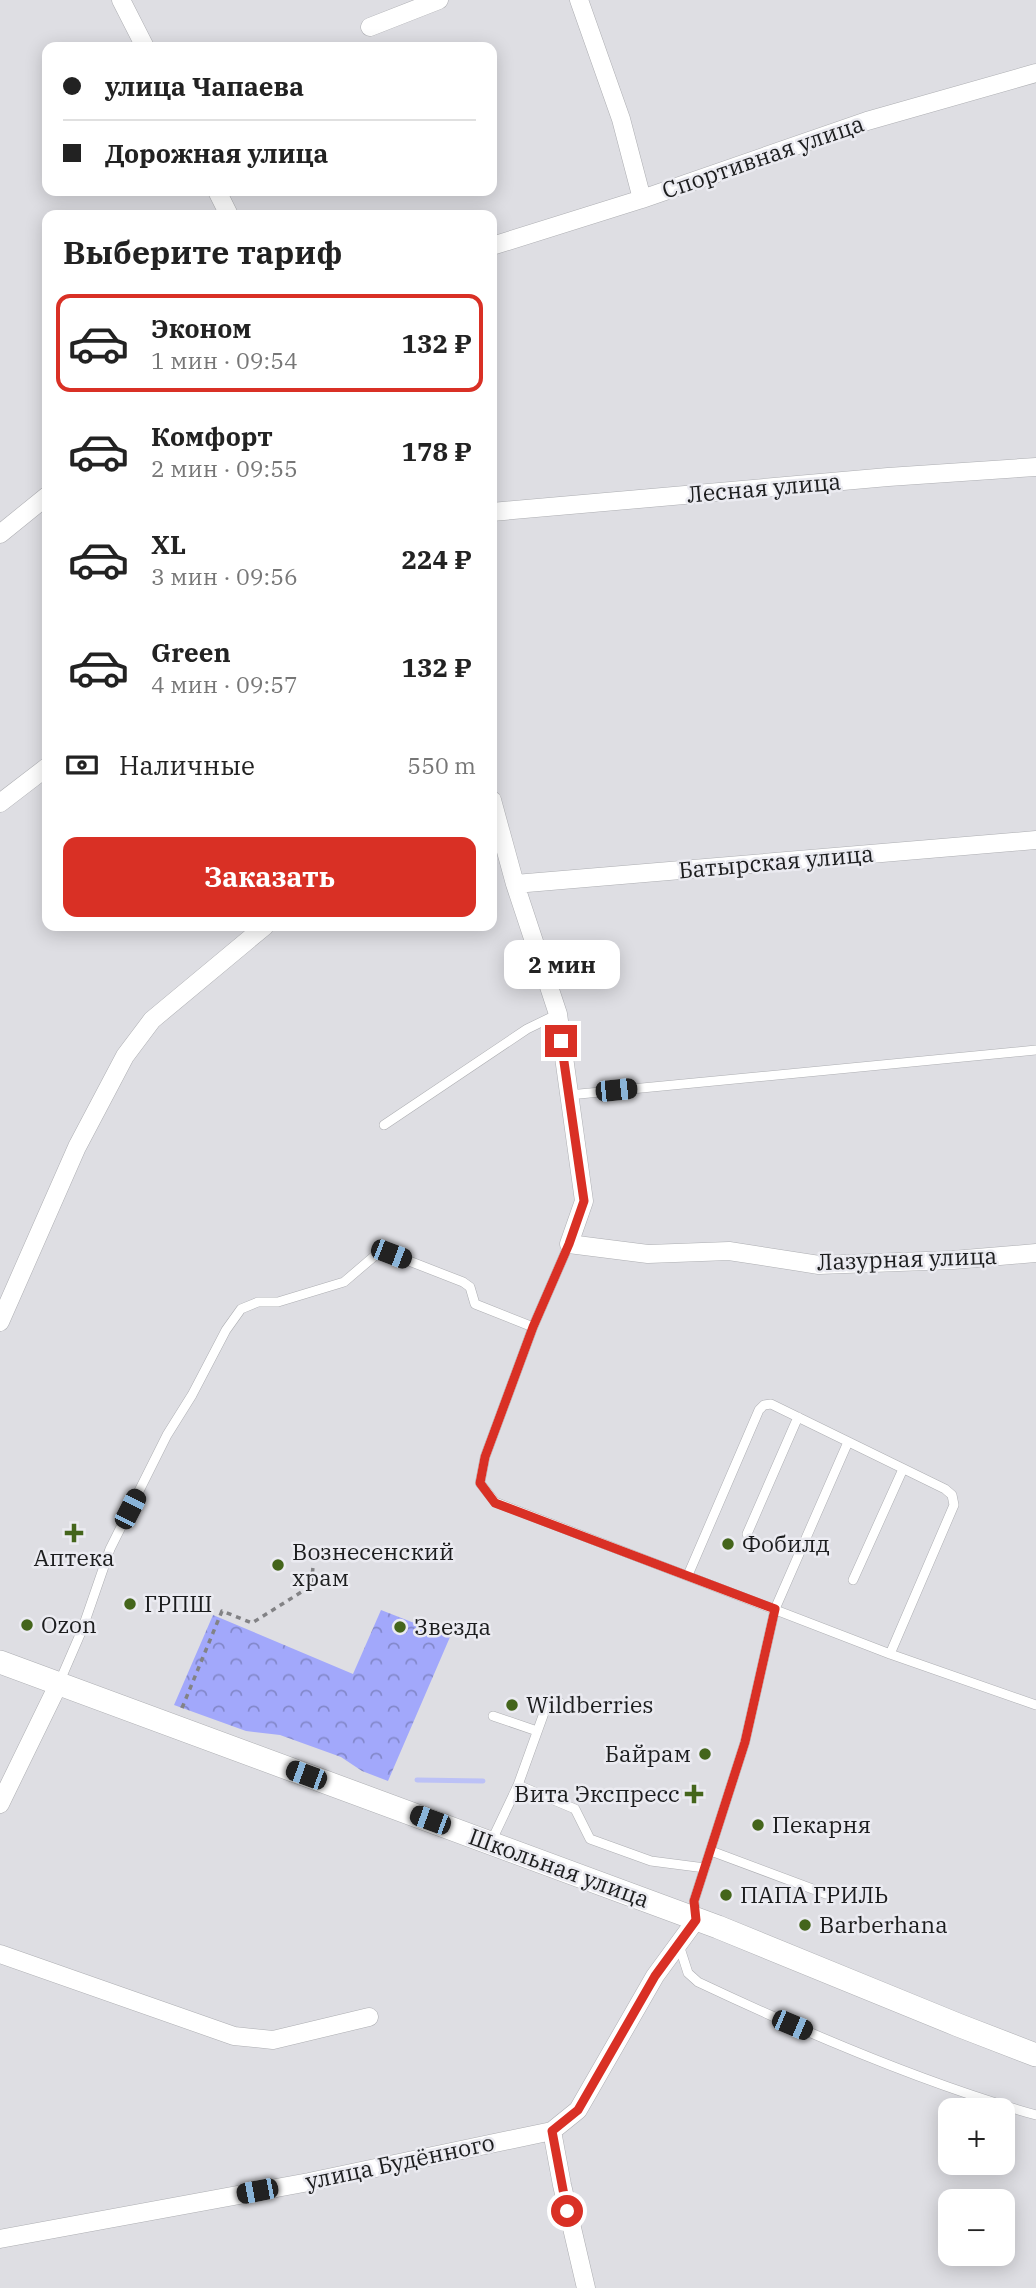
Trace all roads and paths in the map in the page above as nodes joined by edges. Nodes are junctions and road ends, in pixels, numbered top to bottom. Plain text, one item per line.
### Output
1 (121, 0) edge
2 (439, 0) edge
3 (579, 0) edge
4 (370, 27) dead end
5 (142, 42) edge
6 (1036, 73) edge
7 (642, 199) junction
8 (497, 244) edge
9 (1036, 467) edge
10 (42, 500) edge
11 (497, 512) edge
12 (0, 534) edge
13 (42, 771) edge
14 (0, 803) edge
15 (497, 818) edge
16 (1036, 840) edge
17 (515, 884) junction
18 (259, 931) edge
19 (558, 1014) junction
20 (1036, 1050) edge
21 (569, 1095) junction
22 (384, 1125) dead end
23 (569, 1244) junction
24 (1036, 1253) edge
25 (0, 1322) edge
26 (533, 1327) junction
27 (798, 1417) junction
28 (848, 1442) junction
29 (903, 1469) junction
30 (747, 1534) dead end
31 (313, 1567) dead end
32 (688, 1575) junction
33 (853, 1580) dead end
34 (775, 1609) junction
35 (890, 1654) junction
36 (0, 1662) edge
37 (58, 1685) junction
38 (1036, 1704) edge
39 (579, 1710) dead end
40 (180, 1713) dead end
41 (493, 1716) dead end
42 (537, 1731) junction
43 (518, 1786) junction
44 (0, 1804) edge
45 (490, 1843) junction
46 (711, 1851) junction
47 (705, 1868) junction
48 (825, 1894) dead end
49 (696, 1920) junction
50 (679, 1945) junction
51 (0, 1954) edge
52 (369, 2017) dead end
53 (1036, 2054) edge
54 (1036, 2115) edge
55 (552, 2131) junction
56 (0, 2239) edge
57 (586, 2288) edge

1 - 5 street
2 - 4 street
3 - 7 street
6 - 7 street, Спортивная улица
7 - 8 street, Спортивная улица
9 - 11 street, Лесная улица
10 - 12 street
13 - 14 street
15 - 17 street
16 - 17 street, Батырская улица
17 - 19 street
18 - 25 street
19 - 21 street
19 - 22 lane
20 - 21 lane
21 - 23 street
23 - 24 street, Лазурная улица
23 - 26 lane
26 - 32 lane
26 - 37 lane
27 - 28 lane
27 - 30 lane
27 - 32 lane
28 - 29 lane
28 - 34 lane
29 - 33 lane
29 - 35 lane
31 - 40 path
32 - 34 lane
34 - 35 lane
34 - 46 lane
35 - 38 lane
36 - 37 street, Школьная улица
37 - 44 street
37 - 45 street, Школьная улица
39 - 42 lane
41 - 42 lane
42 - 43 lane
43 - 45 lane
43 - 47 lane
45 - 49 street, Школьная улица
46 - 47 lane
46 - 48 lane
47 - 49 lane
49 - 50 street
49 - 53 street, Школьная улица
50 - 54 lane
50 - 55 street
51 - 52 street
55 - 56 street, улица Будённого
55 - 57 street

